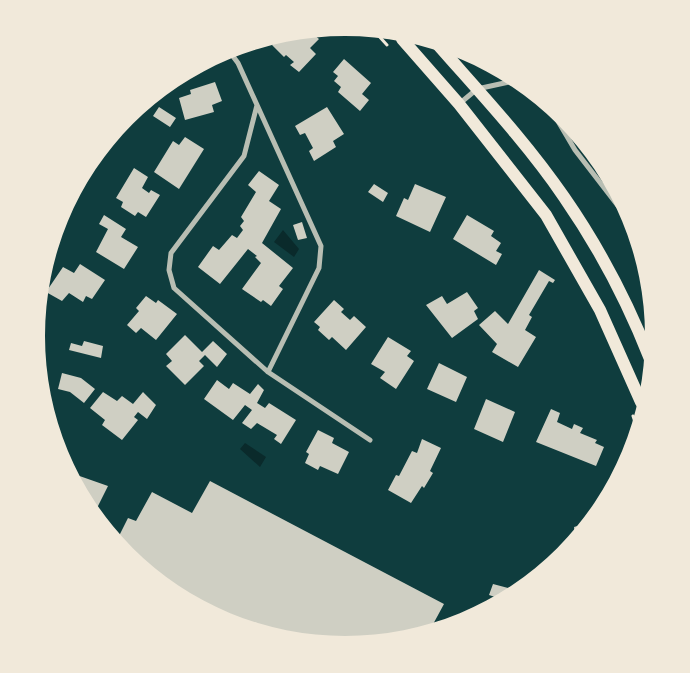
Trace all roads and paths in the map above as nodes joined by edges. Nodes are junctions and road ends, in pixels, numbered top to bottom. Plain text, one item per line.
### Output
1 (381, 39) edge
2 (405, 42) edge
3 (389, 48) dead end
4 (447, 54) edge
5 (234, 57) edge
6 (505, 83) edge
7 (477, 89) junction
8 (459, 104) junction
9 (257, 105) junction
10 (564, 132) edge
11 (609, 194) edge
12 (645, 348) edge
13 (268, 372) junction
14 (636, 406) edge
15 (370, 440) dead end

1 - 3 path
2 - 8 main road
4 - 7 main road
5 - 9 street
6 - 7 street
7 - 8 street
7 - 12 main road
8 - 14 main road
9 - 13 street
9 - 13 street
10 - 11 street
13 - 15 street

